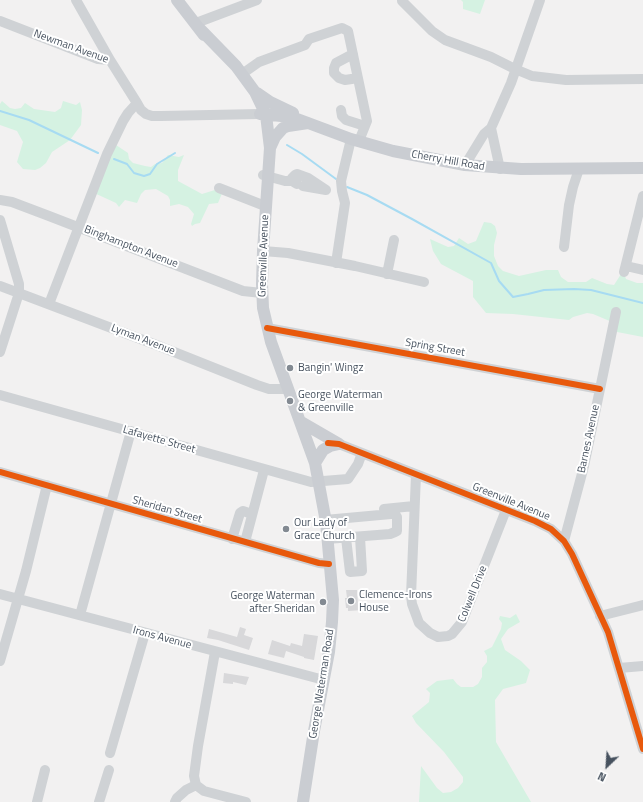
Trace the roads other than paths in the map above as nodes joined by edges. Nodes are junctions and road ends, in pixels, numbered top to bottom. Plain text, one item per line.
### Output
1 (76, 0) edge
2 (177, 0) edge
3 (257, 0) edge
4 (540, 0) edge
5 (402, 1) edge
6 (0, 21) edge
7 (198, 26) junction
8 (354, 54) junction
9 (110, 60) junction
10 (515, 69) junction
11 (242, 74) junction
12 (358, 78) junction
13 (643, 79) edge
14 (255, 92) junction
15 (137, 103) junction
16 (341, 110) dead end
17 (263, 115) junction
18 (309, 122) junction
19 (365, 126) junction
20 (491, 128) junction
21 (334, 132) junction
22 (355, 140) junction
23 (270, 148) junction
24 (465, 165) junction
25 (643, 168) edge
26 (500, 169) junction
27 (579, 169) junction
28 (266, 175) junction
29 (219, 188) dead end
30 (643, 196) edge
31 (344, 197) junction
32 (0, 200) edge
33 (265, 206) junction
34 (0, 220) edge
35 (79, 228) junction
36 (394, 240) dead end
37 (564, 246) dead end
38 (263, 250) junction
39 (336, 263) junction
40 (643, 270) edge
41 (387, 274) junction
42 (424, 282) dead end
43 (0, 286) edge
44 (19, 293) junction
45 (262, 293) junction
46 (49, 304) junction
47 (616, 312) dead end
48 (267, 328) junction
49 (0, 352) edge
50 (287, 389) junction
51 (600, 389) junction
52 (0, 395) edge
53 (301, 422) junction
54 (130, 431) junction
55 (334, 444) junction
56 (309, 447) junction
57 (362, 453) junction
58 (316, 464) junction
59 (264, 470) junction
60 (0, 472) edge
61 (416, 475) junction
62 (319, 482) junction
63 (47, 485) junction
64 (110, 504) junction
65 (414, 506) junction
66 (506, 510) junction
67 (252, 514) junction
68 (325, 517) junction
69 (360, 537) junction
70 (346, 538) junction
71 (232, 539) junction
72 (328, 539) junction
73 (564, 541) junction
74 (245, 542) junction
75 (329, 564) junction
76 (0, 594) edge
77 (18, 599) junction
78 (643, 605) edge
79 (80, 615) junction
80 (600, 616) junction
81 (146, 633) junction
82 (215, 652) junction
83 (0, 661) edge
84 (643, 666) edge
85 (619, 668) junction
86 (324, 680) junction
87 (643, 748) edge
88 (110, 753) dead end
89 (44, 770) dead end
90 (109, 770) dead end
91 (196, 785) junction
92 (37, 802) edge
93 (99, 802) edge
94 (175, 802) edge
95 (246, 802) edge
96 (303, 802) edge

1 - 9 street
2 - 7 main road, Greenville Avenue
3 - 7 street
4 - 10 street
5 - 10 street
6 - 9 street, Newman Avenue
7 - 11 main road, Greenville Avenue
7 - 17 main road, Greenville Avenue
8 - 11 street
8 - 12 street
8 - 12 street
9 - 15 street, Newman Avenue
10 - 13 street
10 - 20 street
11 - 14 main road, Greenville Avenue
12 - 19 street
14 - 17 main road, Greenville Avenue
14 - 21 main road
15 - 17 street, Newman Avenue
15 - 35 street
16 - 19 street
17 - 18 main road, Cherry Hill Road
17 - 23 main road, Greenville Avenue
17 - 28 main road, Greenville Avenue
18 - 21 main road, Cherry Hill Road
18 - 23 main road
19 - 22 street
20 - 24 street
20 - 26 street
21 - 22 main road, Cherry Hill Road
22 - 24 main road, Cherry Hill Road
22 - 31 street
23 - 28 main road, Greenville Avenue
24 - 26 main road, Cherry Hill Road
25 - 27 main road, Cherry Hill Road
26 - 27 main road, Cherry Hill Road
27 - 37 street
28 - 31 street
28 - 33 main road, Greenville Avenue
29 - 33 street
30 - 40 street
31 - 39 street
32 - 35 street, Binghampton Avenue
33 - 38 main road, Greenville Avenue
34 - 44 street
35 - 45 street, Binghampton Avenue
35 - 46 street
36 - 41 street
38 - 39 street
38 - 45 main road, Greenville Avenue
39 - 41 street
41 - 42 street
43 - 44 street, Lyman Avenue
44 - 46 street, Lyman Avenue
44 - 49 street
45 - 48 main road, Greenville Avenue
46 - 50 street, Lyman Avenue
47 - 51 street, Barnes Avenue
48 - 50 main road, Greenville Avenue
48 - 51 street, Spring Street
50 - 53 main road, Greenville Avenue
51 - 73 street, Barnes Avenue
52 - 54 street, Lafayette Street
53 - 55 main road
53 - 56 main road, Greenville Avenue
54 - 59 street, Lafayette Street
54 - 64 street
55 - 56 main road
55 - 57 street, Greenville Avenue
55 - 58 main road
56 - 58 main road, George Waterman Road
57 - 61 street, Greenville Avenue
57 - 62 street, Lafayette Street
58 - 62 main road, George Waterman Road
59 - 62 street, Lafayette Street
59 - 67 street
60 - 63 street, Sheridan Street
61 - 65 street, Colwell Drive
61 - 66 street, Greenville Avenue
62 - 68 main road, George Waterman Road
63 - 64 street, Sheridan Street
63 - 77 street
64 - 71 street, Sheridan Street
64 - 79 street
65 - 66 street, Colwell Drive
65 - 68 street
66 - 73 street, Greenville Avenue
67 - 71 street
67 - 74 street
68 - 69 street
68 - 72 main road, George Waterman Road
69 - 70 street
69 - 70 street
70 - 72 street
71 - 74 street, Sheridan Street
72 - 75 main road, George Waterman Road
73 - 80 street, Greenville Avenue
74 - 75 street, Sheridan Street
75 - 86 main road, George Waterman Road
76 - 77 street, Irons Avenue
77 - 79 street, Irons Avenue
77 - 83 street
78 - 80 street
79 - 81 street, Irons Avenue
80 - 85 street, Greenville Avenue
81 - 82 street, Irons Avenue
81 - 88 street
82 - 86 street, Irons Avenue
82 - 91 street
84 - 85 street
85 - 87 street, Greenville Avenue
86 - 96 main road, George Waterman Road
89 - 92 street
90 - 93 street
91 - 94 street
91 - 95 street

